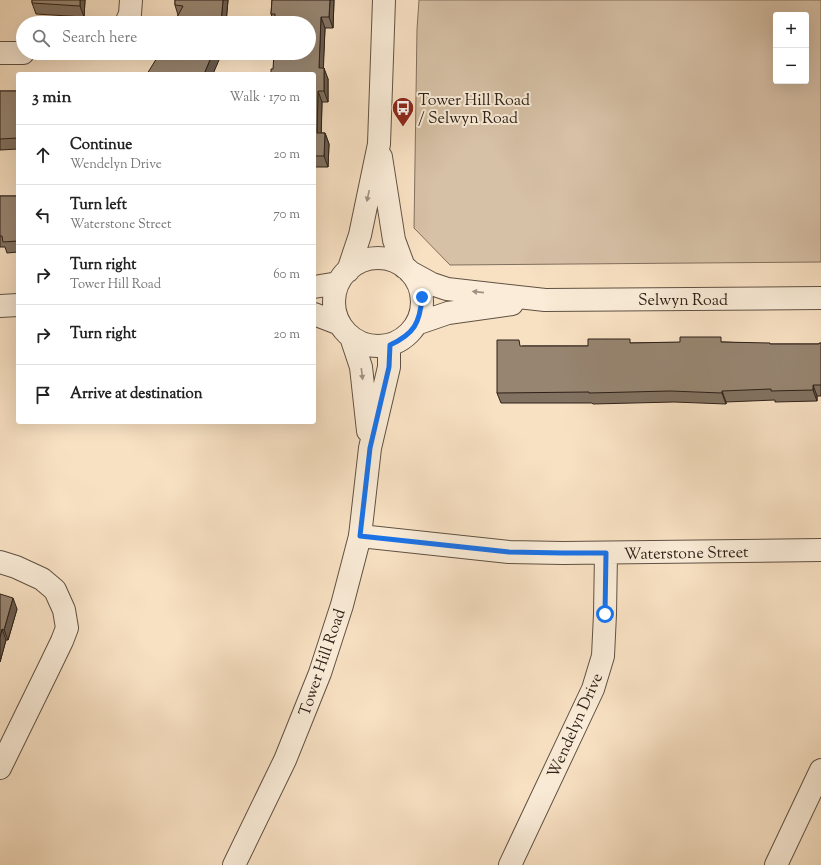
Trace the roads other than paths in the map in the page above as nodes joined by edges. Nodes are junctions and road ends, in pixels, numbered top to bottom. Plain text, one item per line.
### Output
1 (131, 0) edge
2 (384, 0) edge
3 (129, 16) edge
4 (0, 53) edge
5 (16, 53) edge
6 (379, 144) junction
7 (407, 270) junction
8 (343, 277) junction
9 (316, 286) edge
10 (821, 298) edge
11 (545, 300) junction
12 (16, 305) edge
13 (0, 306) edge
14 (316, 315) edge
15 (416, 324) junction
16 (345, 330) junction
17 (390, 345) junction
18 (370, 448) junction
19 (360, 536) junction
20 (821, 550) edge
21 (606, 553) junction
22 (0, 562) edge
23 (0, 768) edge
24 (821, 770) edge
25 (234, 865) edge
26 (510, 865) edge
27 (776, 865) edge

1 - 3 street
2 - 6 street
4 - 5 street
6 - 7 street
6 -> 8 street
7 - 8 street
11 -> 7 street, Selwyn Road
7 - 15 street
8 - 9 street
8 - 16 street
10 - 11 street, Selwyn Road
11 - 15 street, Selwyn Road
12 - 13 street
14 - 16 street
15 - 17 street
16 - 17 street
16 -> 18 street, Tower Hill Road
17 - 18 street, Tower Hill Road
18 - 19 street, Tower Hill Road
19 - 21 street, Waterstone Street
19 - 25 street, Tower Hill Road
20 - 21 street, Waterstone Street
21 - 26 street, Wendelyn Drive
22 - 23 street
24 - 27 street

